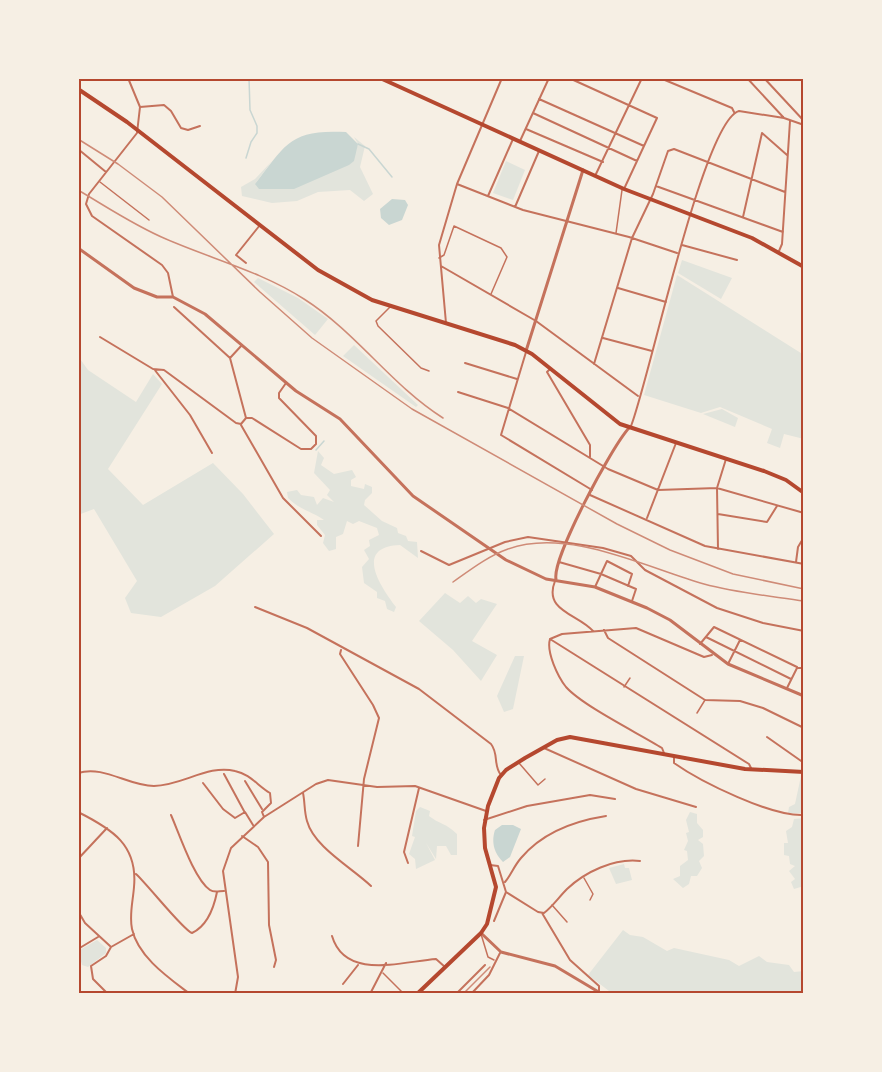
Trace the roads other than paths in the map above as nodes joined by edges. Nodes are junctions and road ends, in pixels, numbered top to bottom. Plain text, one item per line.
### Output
1 (128, 78) edge
2 (380, 78) edge
3 (502, 78) edge
4 (549, 78) edge
5 (570, 78) edge
6 (642, 78) edge
7 (660, 78) edge
8 (764, 78) edge
9 (750, 79) edge
10 (392, 80) edge
11 (78, 88) edge
12 (539, 99) junction
13 (628, 105) junction
14 (140, 107) junction
15 (734, 112) junction
16 (533, 113) junction
17 (784, 118) junction
18 (790, 121) junction
19 (804, 121) edge
20 (483, 125) junction
21 (804, 125) edge
22 (200, 126) dead end
23 (526, 129) junction
24 (138, 130) junction
25 (615, 134) junction
26 (513, 139) junction
27 (520, 142) junction
28 (644, 146) junction
29 (609, 148) junction
30 (78, 149) edge
31 (539, 151) junction
32 (788, 155) junction
33 (638, 161) junction
34 (603, 162) junction
35 (709, 163) junction
36 (583, 170) junction
37 (106, 172) junction
38 (595, 176) junction
39 (751, 180) junction
40 (99, 181) junction
41 (457, 184) junction
42 (656, 186) junction
43 (624, 189) junction
44 (785, 192) junction
45 (488, 196) junction
46 (650, 200) junction
47 (695, 201) junction
48 (515, 207) junction
49 (690, 215) junction
50 (743, 217) junction
51 (149, 220) dead end
52 (567, 222) junction
53 (260, 225) junction
54 (783, 232) junction
55 (615, 234) junction
56 (632, 238) junction
57 (681, 244) junction
58 (78, 248) edge
59 (779, 251) junction
60 (678, 254) junction
61 (439, 258) junction
62 (737, 260) dead end
63 (246, 263) dead end
64 (441, 266) junction
65 (804, 267) edge
66 (618, 288) junction
67 (490, 294) junction
68 (173, 297) junction
69 (666, 302) junction
70 (390, 307) junction
71 (174, 308) dead end
72 (536, 321) junction
73 (446, 323) junction
74 (100, 337) dead end
75 (603, 338) junction
76 (242, 345) junction
77 (526, 351) junction
78 (652, 351) junction
79 (230, 358) junction
80 (465, 363) dead end
81 (594, 364) junction
82 (153, 369) junction
83 (550, 369) junction
84 (429, 371) dead end
85 (517, 379) junction
86 (286, 383) junction
87 (458, 392) dead end
88 (639, 397) junction
89 (508, 408) junction
90 (246, 418) junction
91 (241, 424) junction
92 (629, 428) junction
93 (676, 443) junction
94 (212, 453) dead end
95 (590, 457) junction
96 (726, 459) junction
97 (605, 466) junction
98 (717, 488) junction
99 (658, 490) junction
100 (804, 493) edge
101 (590, 495) junction
102 (777, 506) junction
103 (717, 513) junction
104 (804, 513) edge
105 (647, 518) dead end
106 (321, 536) dead end
107 (804, 537) edge
108 (718, 549) junction
109 (492, 550) junction
110 (421, 551) dead end
111 (559, 562) junction
112 (796, 562) junction
113 (804, 564) edge
114 (601, 574) junction
115 (556, 579) junction
116 (628, 586) junction
117 (595, 587) junction
118 (632, 602) junction
119 (255, 607) dead end
120 (604, 630) junction
121 (593, 631) junction
122 (804, 631) edge
123 (706, 637) junction
124 (550, 639) junction
125 (741, 639) junction
126 (700, 644) junction
127 (342, 649) junction
128 (735, 651) junction
129 (712, 655) junction
130 (728, 664) junction
131 (797, 667) junction
132 (804, 668) edge
133 (630, 678) dead end
134 (792, 679) junction
135 (624, 687) junction
136 (787, 689) junction
137 (804, 696) edge
138 (705, 700) junction
139 (697, 713) dead end
140 (804, 729) edge
141 (767, 737) dead end
142 (544, 748) junction
143 (664, 755) junction
144 (674, 757) junction
145 (519, 762) junction
146 (804, 763) edge
147 (751, 769) junction
148 (804, 772) edge
149 (78, 773) edge
150 (224, 774) dead end
151 (501, 775) junction
152 (545, 779) dead end
153 (245, 781) dead end
154 (203, 783) dead end
155 (363, 785) junction
156 (419, 787) junction
157 (303, 793) junction
158 (615, 799) dead end
159 (696, 807) dead end
160 (262, 810) junction
161 (486, 811) junction
162 (78, 812) edge
163 (245, 812) junction
164 (171, 815) dead end
165 (804, 815) edge
166 (606, 816) dead end
167 (264, 817) junction
168 (484, 820) junction
169 (253, 826) junction
170 (107, 828) junction
171 (242, 837) junction
172 (358, 846) dead end
173 (78, 859) edge
174 (640, 861) dead end
175 (408, 863) dead end
176 (490, 865) junction
177 (135, 873) junction
178 (583, 877) junction
179 (505, 882) junction
180 (371, 886) dead end
181 (224, 891) junction
182 (217, 892) junction
183 (506, 892) junction
184 (590, 900) dead end
185 (552, 905) junction
186 (78, 911) edge
187 (542, 913) junction
188 (495, 921) dead end
189 (567, 922) dead end
190 (481, 933) junction
191 (134, 934) junction
192 (332, 936) dead end
193 (98, 937) junction
194 (111, 946) junction
195 (78, 949) edge
196 (501, 952) junction
197 (498, 960) junction
198 (386, 963) junction
199 (358, 965) junction
200 (485, 965) dead end
201 (445, 967) junction
202 (274, 968) dead end
203 (383, 973) junction
204 (343, 984) dead end
205 (402, 992) dead end
206 (601, 993) edge
207 (108, 994) edge
208 (190, 994) edge
209 (235, 994) edge
210 (370, 994) edge
211 (417, 994) edge
212 (456, 994) edge
213 (471, 994) edge

1 - 14 street
2 - 10 main road
3 - 20 street
4 - 12 street
5 - 13 street
6 - 13 street
7 - 15 street
8 - 19 street
9 - 17 street
10 - 20 main road
11 - 24 main road
12 - 16 street
12 - 25 street
13 - 25 street
13 - 28 street
14 - 22 street
14 - 24 street
15 - 17 street
15 - 35 street
16 - 23 street
16 - 29 street
17 - 18 street
18 - 21 street
18 - 32 street
20 - 26 main road
20 - 41 street
23 - 27 street
23 - 34 street
24 - 37 street
24 - 53 main road
25 - 28 street
25 - 29 street
26 - 27 main road
26 - 45 street
27 - 31 main road
28 - 33 street
29 - 33 street
29 - 34 street
30 - 37 street
31 - 36 main road
31 - 48 street
32 - 39 street
32 - 44 street
33 - 43 street
34 - 38 street
35 - 39 street
35 - 42 street
35 - 47 street
36 - 38 main road
36 - 52 street
37 - 40 street
38 - 43 main road
39 - 44 street
39 - 50 street
40 - 51 lane
40 - 68 street
41 - 45 street
41 - 61 street
42 - 46 street
42 - 47 street
43 - 46 main road
43 - 55 lane
44 - 54 street
45 - 48 street
46 - 49 main road
46 - 56 street
47 - 49 street
47 - 50 street
48 - 52 street
49 - 57 street
49 - 59 main road
50 - 54 street
52 - 55 street
52 - 72 street
53 - 63 street
53 - 70 main road
54 - 59 street
55 - 56 street
56 - 60 street
56 - 66 street
57 - 60 street
57 - 62 street
58 - 68 street
59 - 65 main road
60 - 69 street
61 - 64 street
61 - 67 lane
64 - 67 street
64 - 73 street
66 - 69 street
66 - 75 street
67 - 72 street
68 - 76 street
69 - 78 street
70 - 73 main road
70 - 84 lane
71 - 79 street
72 - 77 street
72 - 81 street
73 - 77 main road
74 - 82 street
75 - 78 street
75 - 81 street
76 - 79 street
76 - 86 street
77 - 83 main road
77 - 85 street
78 - 88 street
79 - 90 street
80 - 85 street
81 - 88 street
82 - 91 street
82 - 94 street
83 - 92 main road
83 - 95 street
85 - 89 street
86 - 90 street
86 - 109 street
87 - 89 street
88 - 92 street
89 - 95 street
89 - 101 street
90 - 91 street
91 - 106 street
92 - 93 main road
92 - 97 street
93 - 96 main road
93 - 99 street
95 - 97 street
96 - 98 street
96 - 100 main road
97 - 99 street
97 - 101 street
98 - 99 street
98 - 102 street
98 - 103 street
99 - 105 street
101 - 108 street
101 - 111 street
102 - 103 street
102 - 104 street
103 - 108 street
107 - 112 street
108 - 112 street
109 - 110 street
109 - 115 street
109 - 122 street
111 - 114 street
111 - 115 street
112 - 113 street
114 - 116 street
114 - 116 street
114 - 117 street
115 - 117 street
115 - 121 street
116 - 118 street
117 - 118 street
118 - 126 street
119 - 127 street
120 - 121 street
120 - 129 street
120 - 138 street
121 - 124 street
123 - 125 street
123 - 126 street
123 - 128 street
124 - 135 street
124 - 143 street
125 - 128 street
125 - 131 street
126 - 129 street
127 - 151 street
127 - 155 street
128 - 130 street
128 - 134 street
129 - 130 street
130 - 136 street
131 - 132 street
131 - 134 street
133 - 135 lane
134 - 136 street
135 - 147 street
136 - 137 street
138 - 139 lane
138 - 140 street
141 - 146 street
142 - 143 main road
142 - 145 main road
142 - 159 street
143 - 144 main road
144 - 147 main road
144 - 165 street
145 - 151 main road
145 - 152 lane
147 - 148 main road
149 - 160 street
150 - 163 street
151 - 161 main road
153 - 160 street
154 - 163 street
155 - 156 street
155 - 157 street
155 - 172 street
156 - 161 street
156 - 175 street
157 - 167 street
157 - 180 street
158 - 168 street
160 - 167 street
161 - 168 main road
162 - 170 street
163 - 169 street
164 - 182 street
166 - 179 street
167 - 169 street
168 - 176 main road
169 - 171 street
170 - 173 street
170 - 177 street
171 - 181 street
171 - 202 street
174 - 178 street
176 - 179 street
176 - 190 main road
177 - 182 street
177 - 191 street
178 - 184 lane
178 - 185 street
179 - 183 street
181 - 182 street
181 - 209 street
183 - 187 street
183 - 188 street
185 - 187 street
185 - 189 lane
186 - 193 street
187 - 206 street
190 - 196 street
190 - 197 lane
190 - 201 main road
191 - 194 street
191 - 208 street
192 - 199 street
193 - 194 street
193 - 195 street
194 - 207 street
196 - 197 street
196 - 206 street
197 - 213 street
198 - 199 street
198 - 201 street
198 - 203 street
199 - 204 street
200 - 212 street
201 - 211 main road
203 - 205 lane
203 - 210 street

